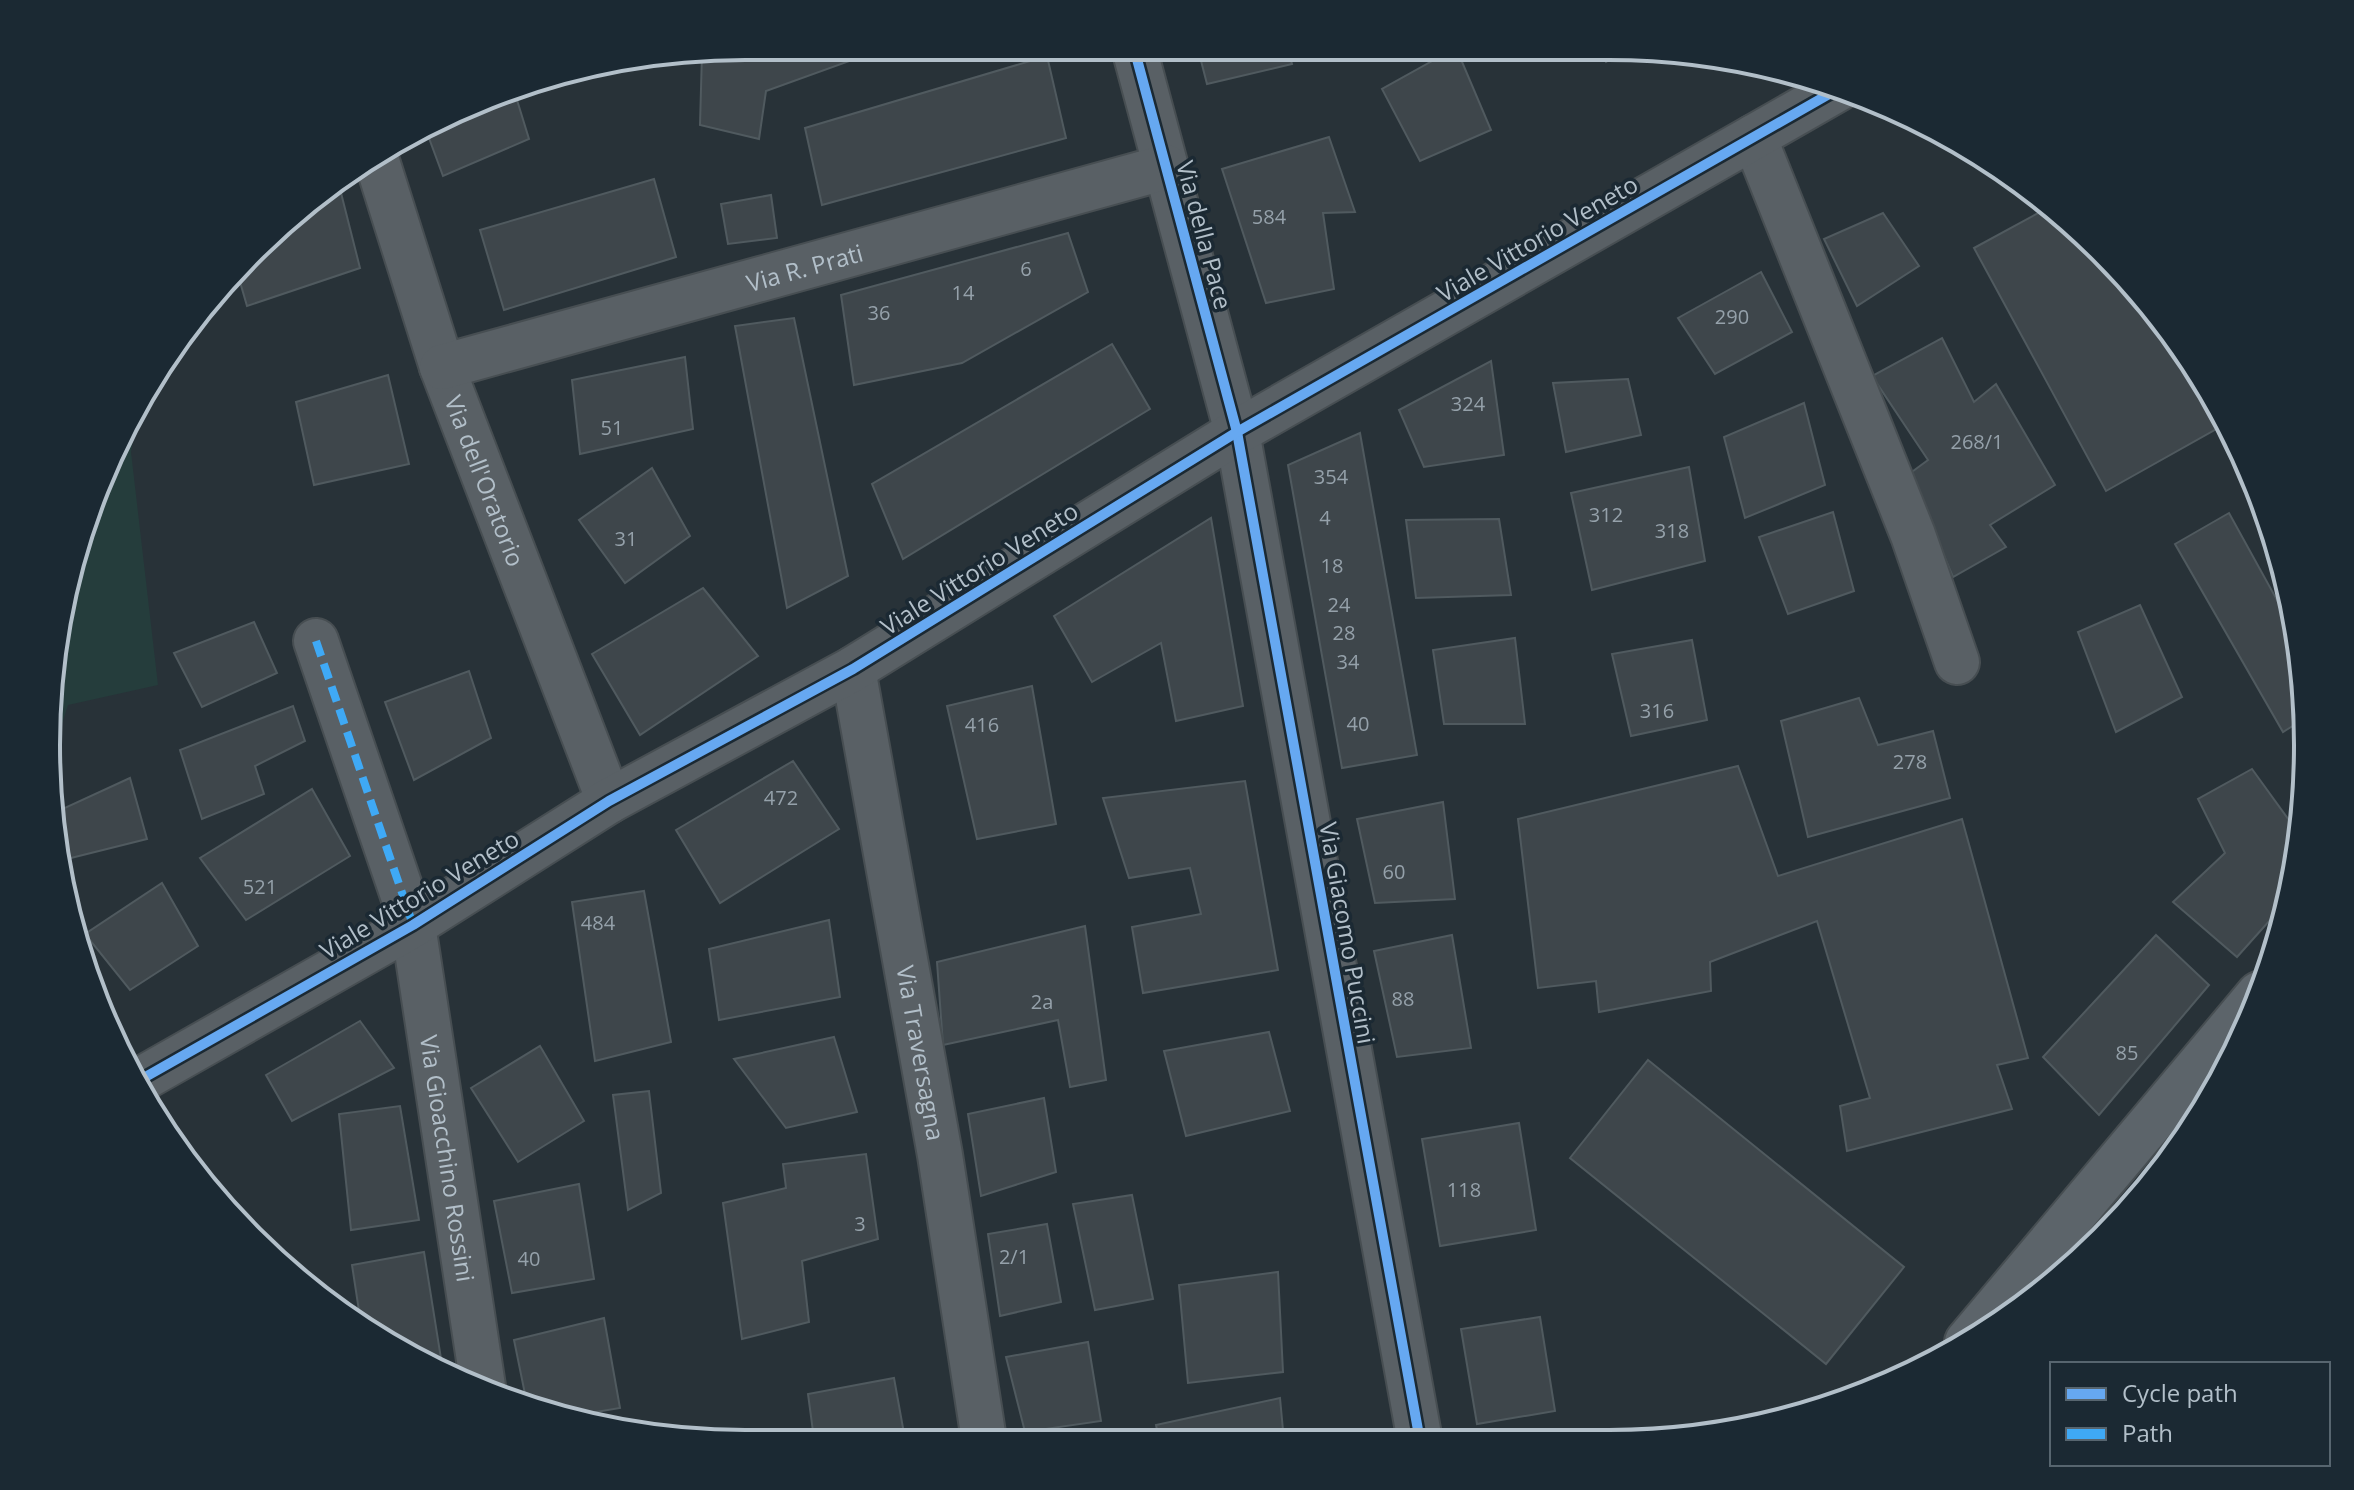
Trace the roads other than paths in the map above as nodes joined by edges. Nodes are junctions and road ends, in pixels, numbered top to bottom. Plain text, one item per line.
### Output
1 (1137, 60) edge
2 (1827, 95) edge
3 (1754, 137) junction
4 (379, 166) edge
5 (1166, 167) junction
6 (442, 367) junction
7 (1237, 432) junction
8 (316, 641) dead end
9 (1957, 662) dead end
10 (853, 669) junction
11 (609, 801) junction
12 (413, 925) junction
13 (2234, 1023) edge
14 (146, 1077) edge
15 (1989, 1315) edge
16 (482, 1377) edge
17 (982, 1430) edge
18 (1418, 1430) edge

1 - 5 street, Via della Pace
2 - 3 street, Viale Vittorio Veneto
3 - 7 street, Viale Vittorio Veneto
3 - 9 street
4 - 6 street, Via dell'Oratorio
5 - 6 street, Via R. Prati
5 - 7 street, Via della Pace
6 - 11 street, Via dell'Oratorio
7 - 10 street, Viale Vittorio Veneto
7 - 18 street, Via Giacomo Puccini
8 - 12 street, Via Gioacchino Rossini
10 - 11 street, Viale Vittorio Veneto
10 - 17 street, Via Traversagna
11 - 12 street, Viale Vittorio Veneto
12 - 14 street, Viale Vittorio Veneto
12 - 16 street, Via Gioacchino Rossini
13 - 15 main road

